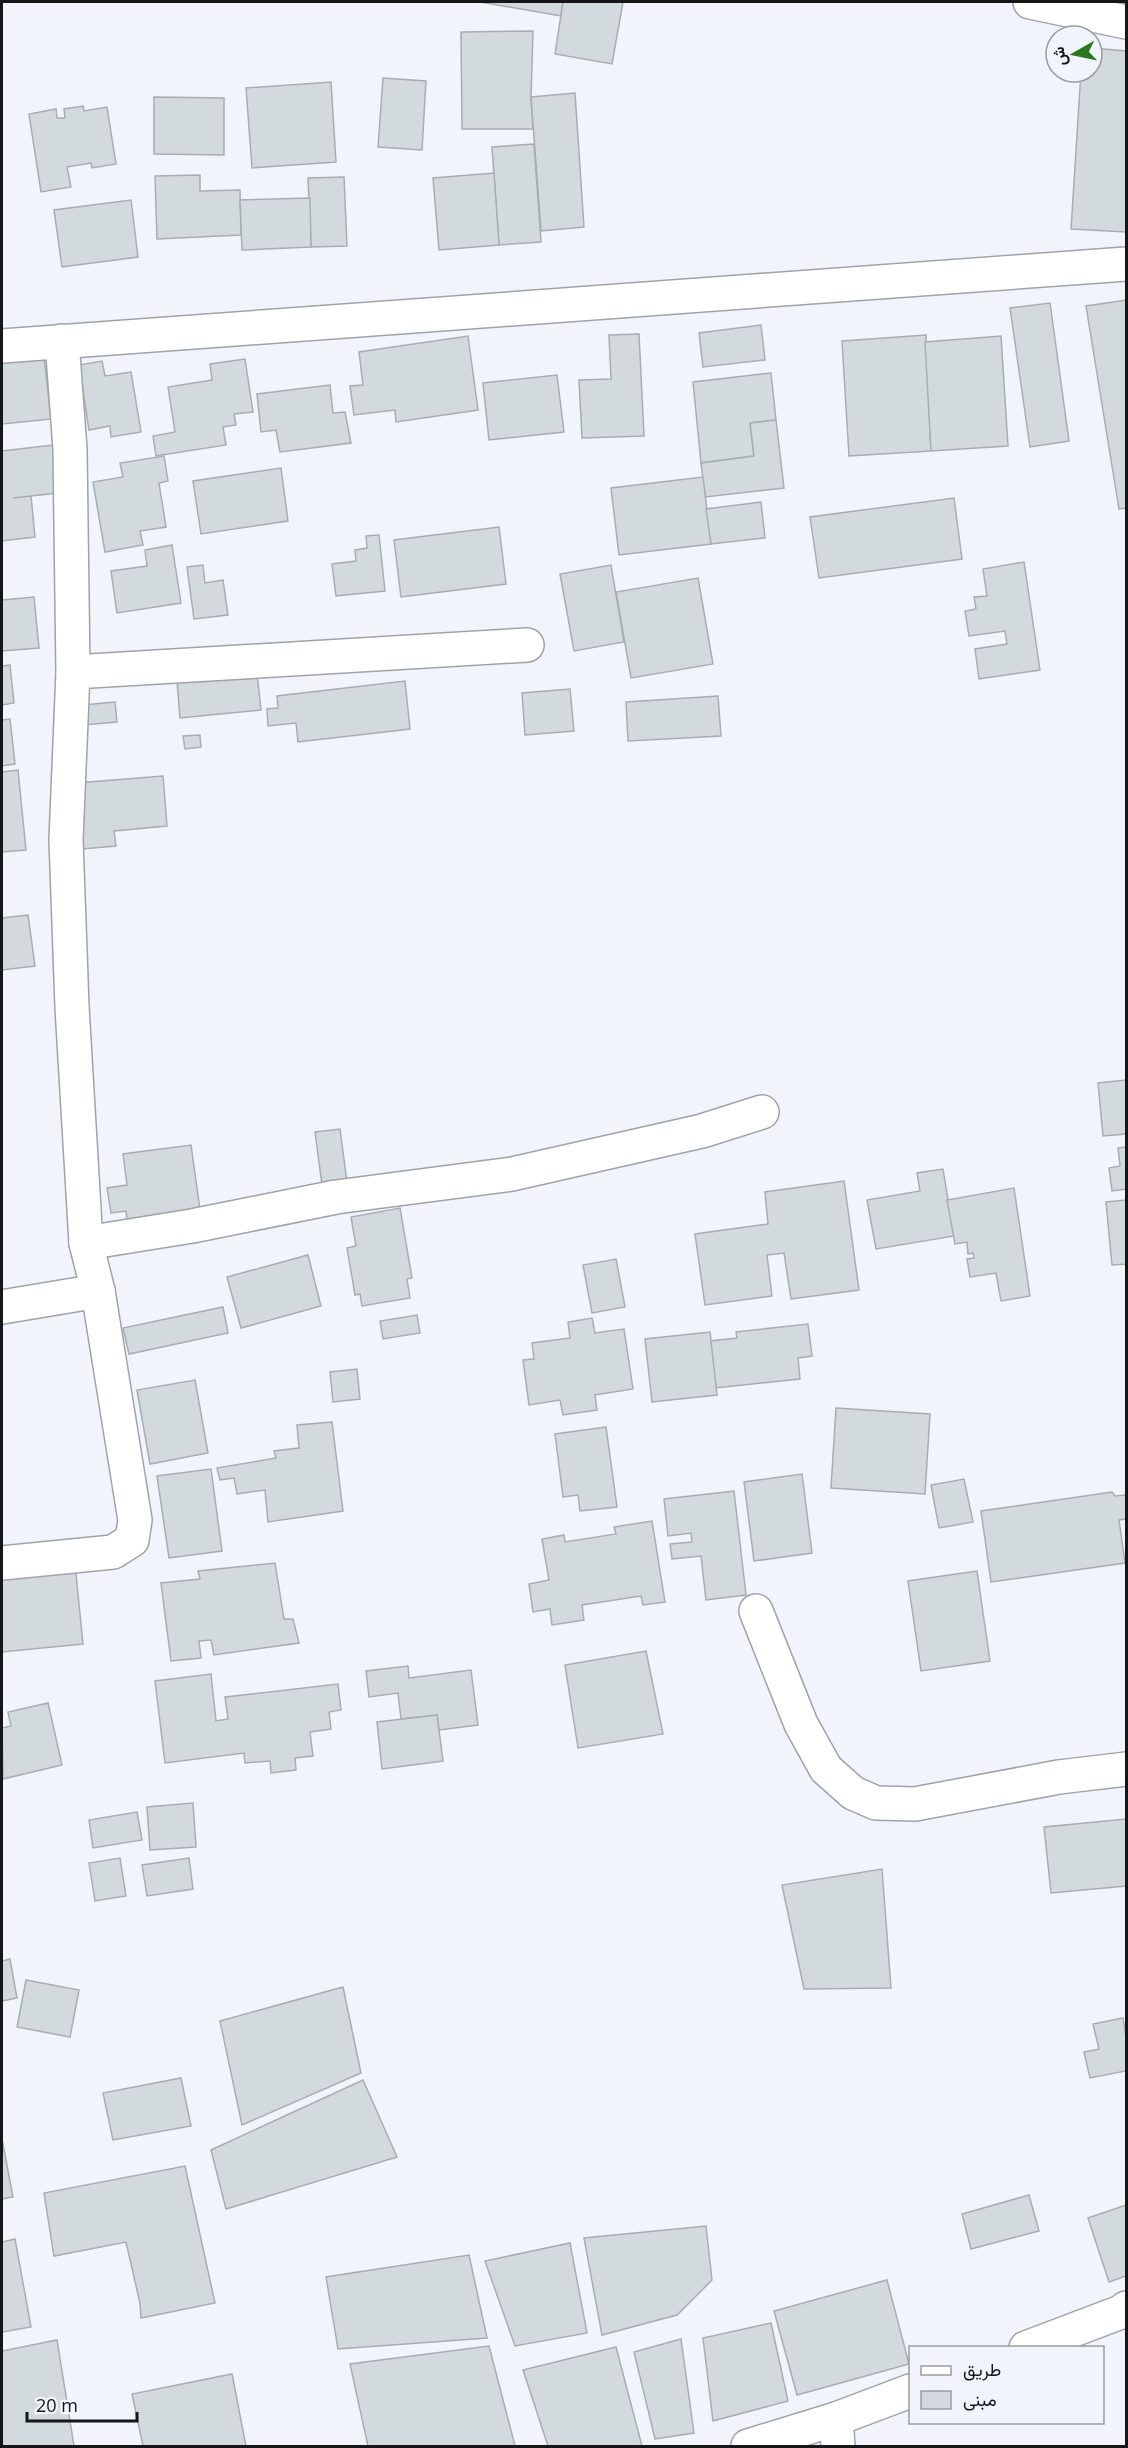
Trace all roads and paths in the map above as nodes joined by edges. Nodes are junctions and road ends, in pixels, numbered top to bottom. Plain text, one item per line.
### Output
1 (1030, 2) edge
2 (1126, 22) edge
3 (1126, 264) edge
4 (62, 341) junction
5 (2, 346) edge
6 (527, 645) dead end
7 (73, 672) junction
8 (762, 1112) dead end
9 (86, 1243) junction
10 (98, 1291) junction
11 (2, 1306) edge
12 (2, 1563) edge
13 (756, 1611) dead end
14 (1126, 1769) edge
15 (1126, 2308) edge
16 (1031, 2346) edge
17 (909, 2392) edge
18 (837, 2433) edge
19 (748, 2446) edge

1 - 2 street
3 - 4 street
4 - 5 street
4 - 7 street
6 - 7 street
7 - 9 street
8 - 9 street
9 - 10 street
10 - 11 street
10 - 12 street
13 - 14 street
15 - 16 street
17 - 18 street
18 - 19 street

